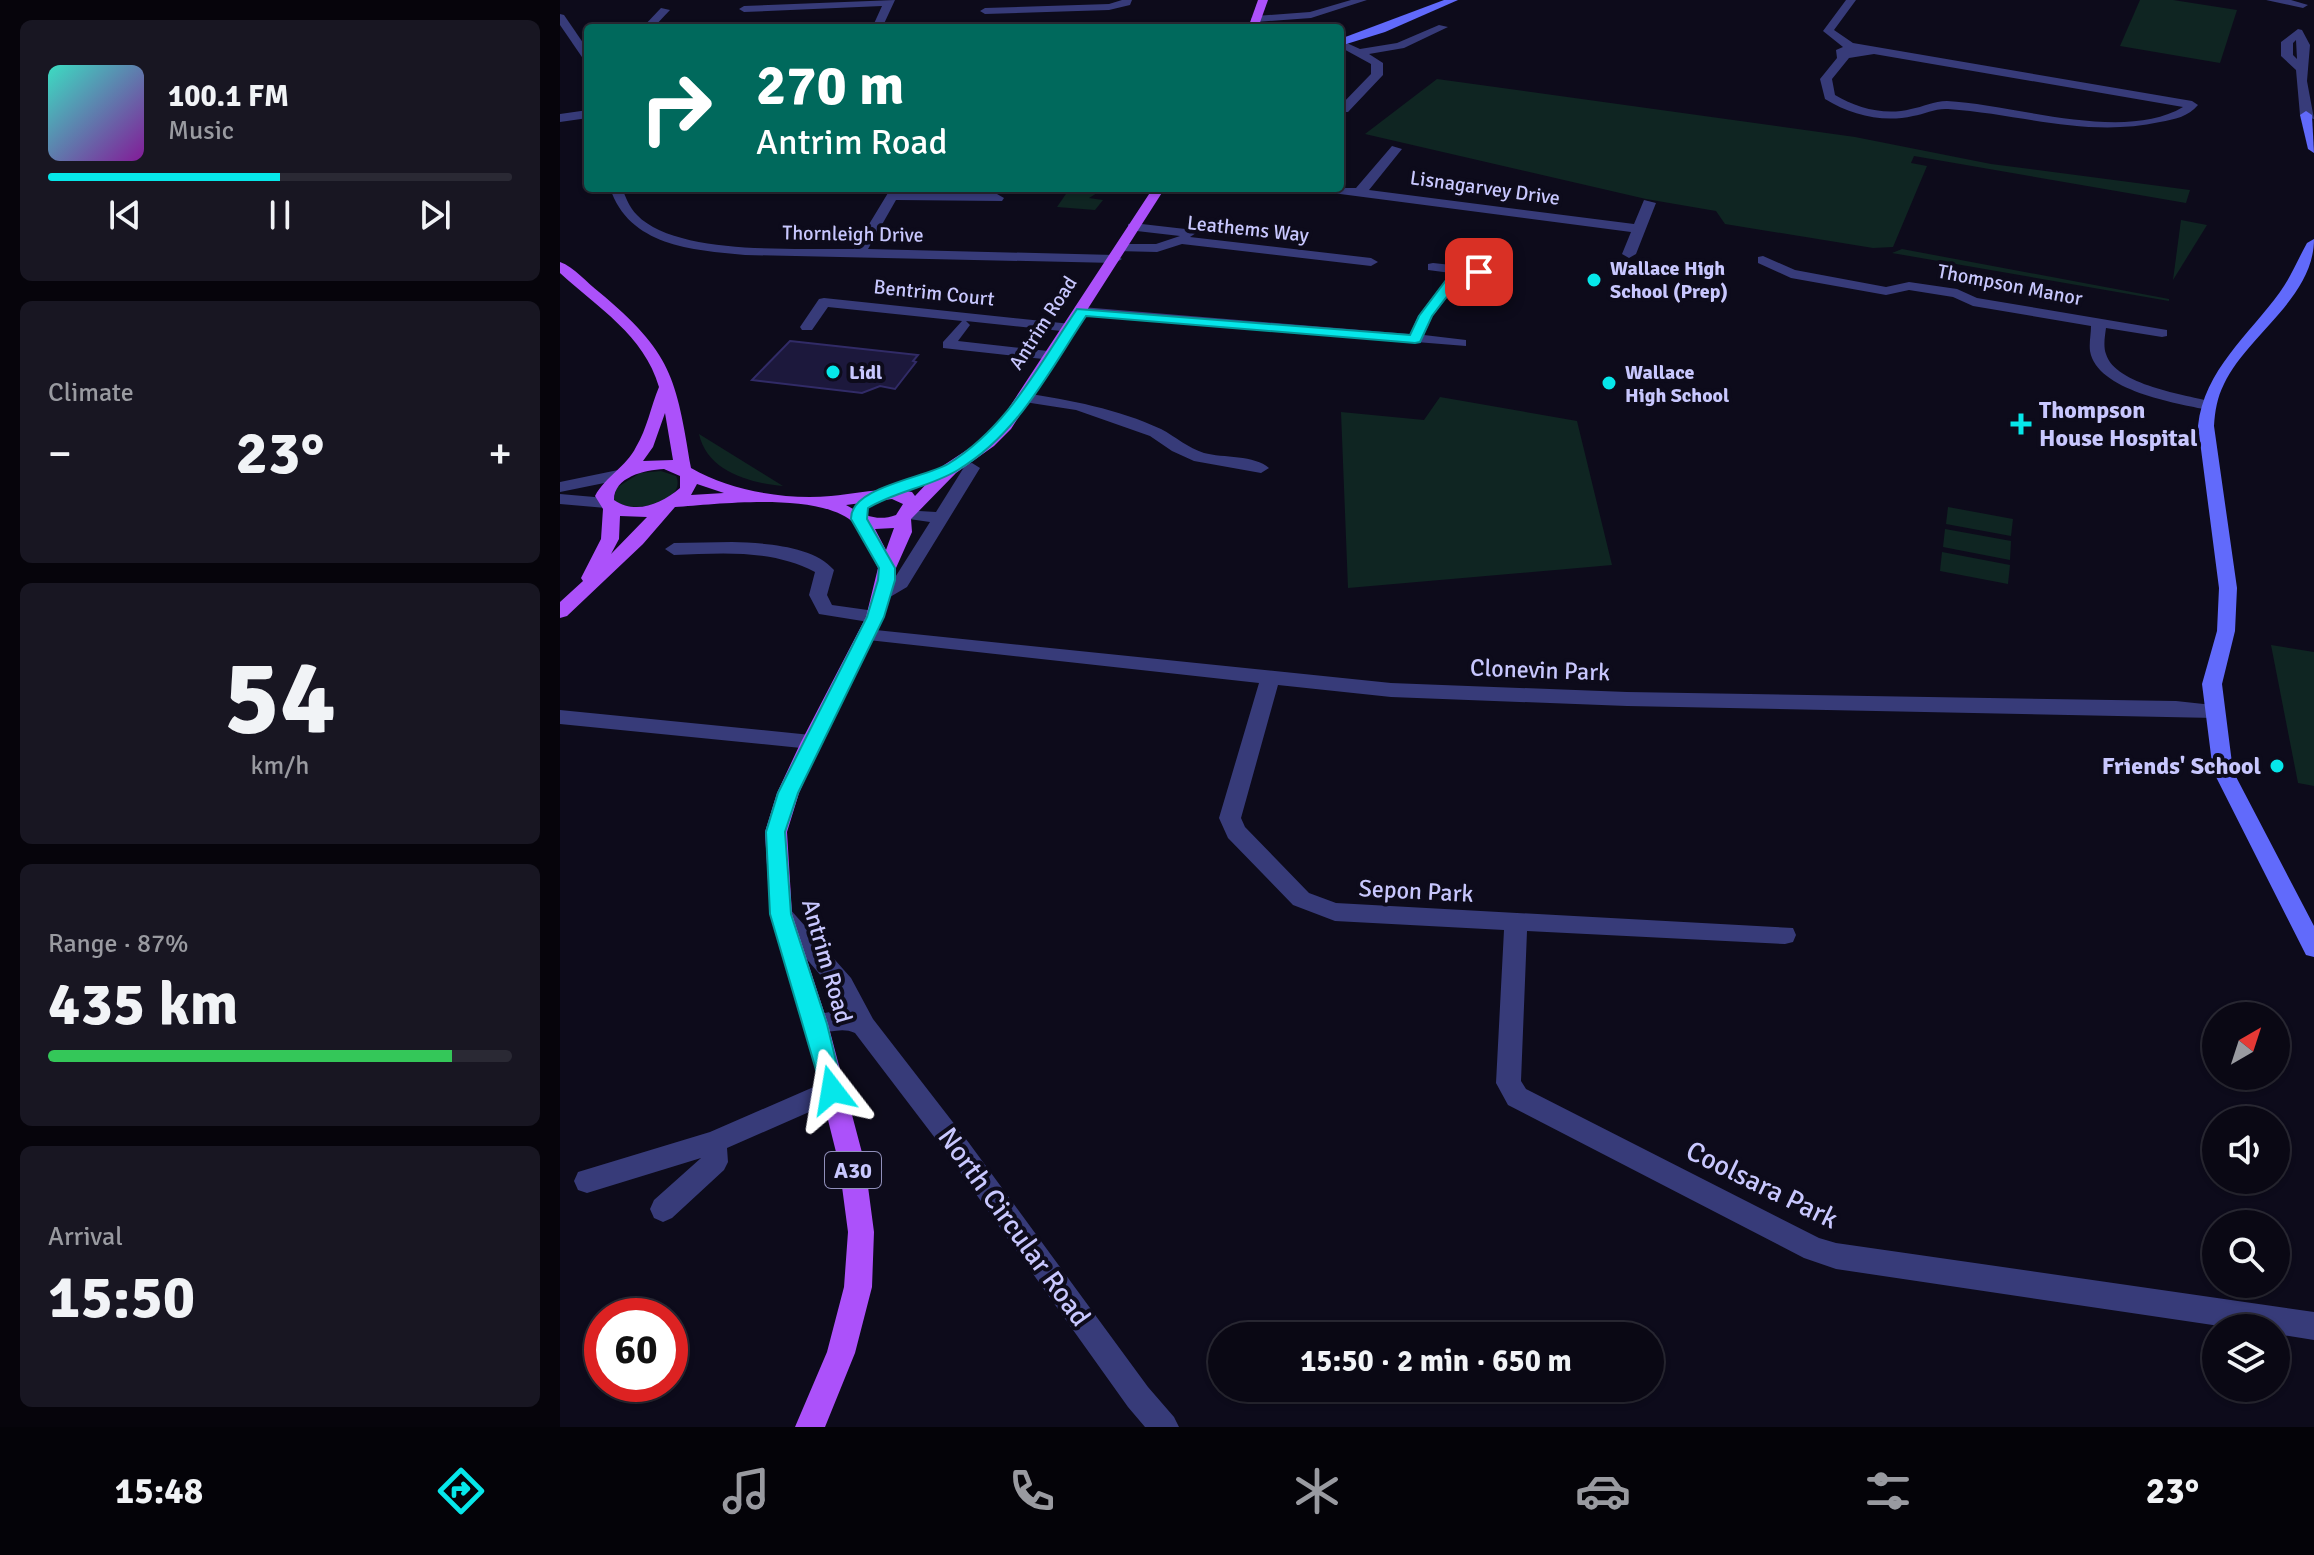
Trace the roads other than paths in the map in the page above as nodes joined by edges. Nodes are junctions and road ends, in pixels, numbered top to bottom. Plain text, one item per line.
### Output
1 (1127, 0) edge
2 (1263, 0) edge
3 (1362, 0) edge
4 (1453, 0) edge
5 (1851, 0) edge
6 (2271, 0) edge
7 (890, 1) edge
8 (2307, 2) edge
9 (744, 9) dead end
10 (665, 10) dead end
11 (985, 10) edge
12 (560, 17) edge
13 (651, 24) edge
14 (879, 24) edge
15 (1255, 24) edge
16 (1443, 27) dead end
17 (2298, 32) dead end
18 (1344, 42) edge
19 (1344, 45) edge
20 (584, 49) edge
21 (1847, 50) junction
22 (1362, 52) junction
23 (1344, 109) dead end
24 (584, 115) edge
25 (2310, 115) edge
26 (560, 118) edge
27 (1396, 149) dead end
28 (2314, 149) edge
29 (1344, 190) edge
30 (1361, 191) junction
31 (618, 192) edge
32 (895, 192) edge
33 (1156, 192) edge
34 (997, 198) dead end
35 (1649, 203) dead end
36 (1133, 227) junction
37 (1639, 229) junction
38 (2313, 246) edge
39 (1118, 253) junction
40 (858, 254) junction
41 (1629, 254) dead end
42 (560, 266) edge
43 (1765, 266) dead end
44 (1433, 267) dead end
45 (1461, 270) junction
46 (1498, 274) dead end
47 (1082, 311) junction
48 (2099, 323) junction
49 (963, 325) dead end
50 (807, 327) dead end
51 (1071, 328) junction
52 (2162, 333) dead end
53 (1415, 339) junction
54 (1461, 343) dead end
55 (1052, 355) junction
56 (666, 388) junction
57 (1024, 398) junction
58 (2208, 405) junction
59 (972, 468) dead end
60 (1261, 468) dead end
61 (950, 469) junction
62 (686, 471) junction
63 (625, 473) junction
64 (560, 487) edge
65 (750, 496) junction
66 (879, 496) junction
67 (560, 499) edge
68 (828, 502) junction
69 (669, 504) junction
70 (609, 506) junction
71 (907, 514) junction
72 (942, 518) junction
73 (861, 520) junction
74 (674, 549) dead end
75 (887, 568) junction
76 (584, 589) junction
77 (883, 593) junction
78 (560, 612) edge
79 (871, 626) junction
80 (1270, 679) junction
81 (2215, 711) junction
82 (560, 717) edge
83 (811, 742) junction
84 (781, 914) junction
85 (1516, 922) junction
86 (1785, 935) dead end
87 (2314, 948) edge
88 (816, 1024) junction
89 (864, 1026) junction
90 (832, 1090) junction
91 (714, 1142) junction
92 (587, 1181) dead end
93 (663, 1209) dead end
94 (2314, 1326) edge
95 (810, 1427) edge
96 (1164, 1427) edge

1 - 11 street
2 - 15 main road
3 - 15 street
4 - 18 street
5 - 21 street
6 - 8 street
7 - 9 street
7 - 14 street
10 - 13 street
12 - 20 street
16 - 22 street
17 - 25 street
19 - 22 street
21 - 21 street
22 - 23 street
24 - 26 street
25 - 28 street
27 - 30 street
29 - 30 street, Lisnagarvey Drive
30 - 37 street, Lisnagarvey Drive
31 - 40 street, Thornleigh Drive
32 - 34 street
32 - 40 street
33 - 36 main road, Antrim Road / A30
35 - 37 street
36 - 39 main road, Antrim Road / A30
36 - 39 street, Leathems Way
37 - 41 street
38 - 58 street
39 - 40 street, Thornleigh Drive
39 - 47 main road, Antrim Road / A30
42 - 56 main road
43 - 48 street, Thompson Manor
44 - 45 street
45 - 46 street
45 - 53 street
47 - 51 main road, Antrim Road / A30
47 - 53 street
48 - 52 street, Thompson Manor
48 - 58 street, Thompson Manor
49 - 55 street, Bentrim Court
50 - 51 street, Bentrim Court
51 - 55 main road, Antrim Road / A30
53 - 54 street
55 - 57 main road, Antrim Road / A30
56 - 62 main road
56 - 63 main road
57 - 60 street
57 - 61 main road, Antrim Road / A30
58 - 81 street
59 - 72 street
61 - 66 main road, Antrim Road / A30
61 - 71 main road, Antrim Road / A30
62 - 63 main road
62 - 65 main road, A30
62 - 69 main road
63 - 64 street
63 - 70 main road
65 - 68 main road, A30
65 - 69 main road, A30
66 - 68 main road, A30
66 - 71 main road
66 - 73 main road
67 - 70 street
68 - 73 main road, A30
69 - 70 main road
69 - 76 main road
70 - 76 main road
71 - 72 street
71 - 73 main road
71 - 75 main road, Antrim Road / A30
72 - 77 street
73 - 75 main road
74 - 79 street, Clonevin Park
75 - 77 main road, Antrim Road / A30
76 - 78 main road
77 - 79 main road, Antrim Road / A30
79 - 80 street, Clonevin Park
79 - 83 main road, Antrim Road / A30
80 - 81 street, Clonevin Park
80 - 85 street, Sepon Park
81 - 87 street
82 - 83 street
83 - 84 main road, Antrim Road / A30
84 - 88 main road, Antrim Road / A30
84 - 89 street, North Circular Road
85 - 86 street, Sepon Park
85 - 94 street, Coolsara Park
88 - 89 street
88 - 90 main road, Antrim Road / A30
89 - 96 street, North Circular Road
90 - 91 street
90 - 95 main road, Antrim Road / A30
91 - 92 street
91 - 93 street

